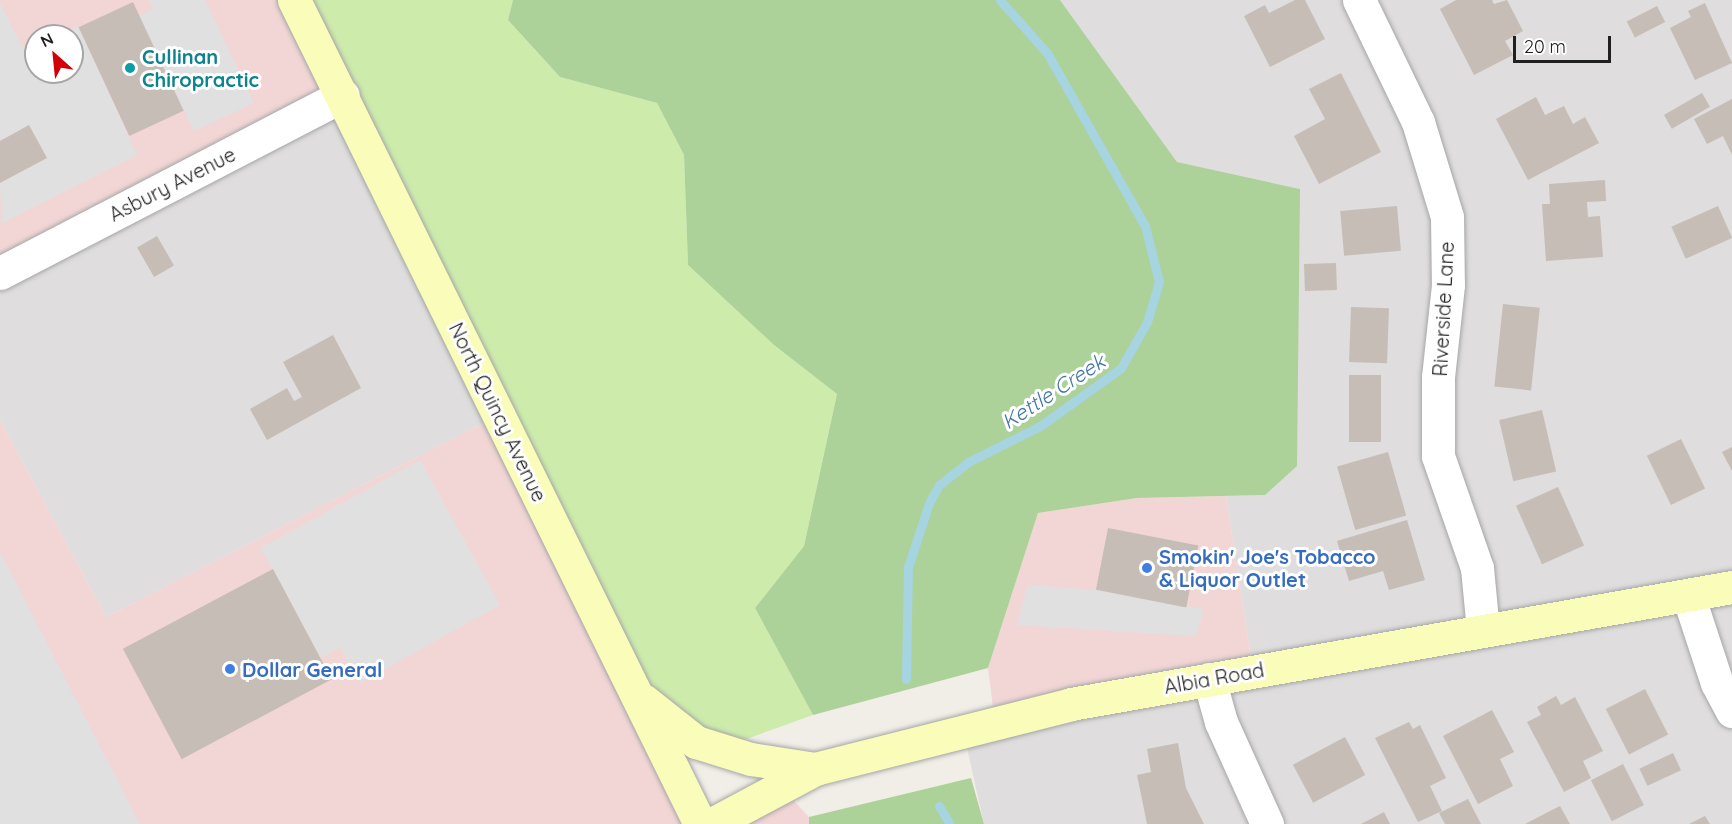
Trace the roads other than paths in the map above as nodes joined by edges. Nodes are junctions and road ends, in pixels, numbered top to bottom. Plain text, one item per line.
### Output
1 (294, 0) edge
2 (1359, 0) edge
3 (343, 95) junction
4 (0, 273) edge
5 (1732, 587) edge
6 (1688, 595) junction
7 (1483, 630) junction
8 (1209, 679) junction
9 (635, 693) junction
10 (1732, 711) edge
11 (815, 769) junction
12 (700, 824) edge
13 (712, 824) edge
14 (1267, 824) edge

1 - 3 main road, North Quincy Avenue
2 - 7 street, Riverside Lane
3 - 4 street, Asbury Avenue
3 - 9 main road, North Quincy Avenue
5 - 6 main road, Albia Road
6 - 7 main road, Albia Road
6 - 10 street
7 - 8 main road, Albia Road
8 - 11 main road, Albia Road
8 - 14 street
9 - 11 main road
9 - 12 main road, North Quincy Avenue
11 - 13 main road, Albia Road

